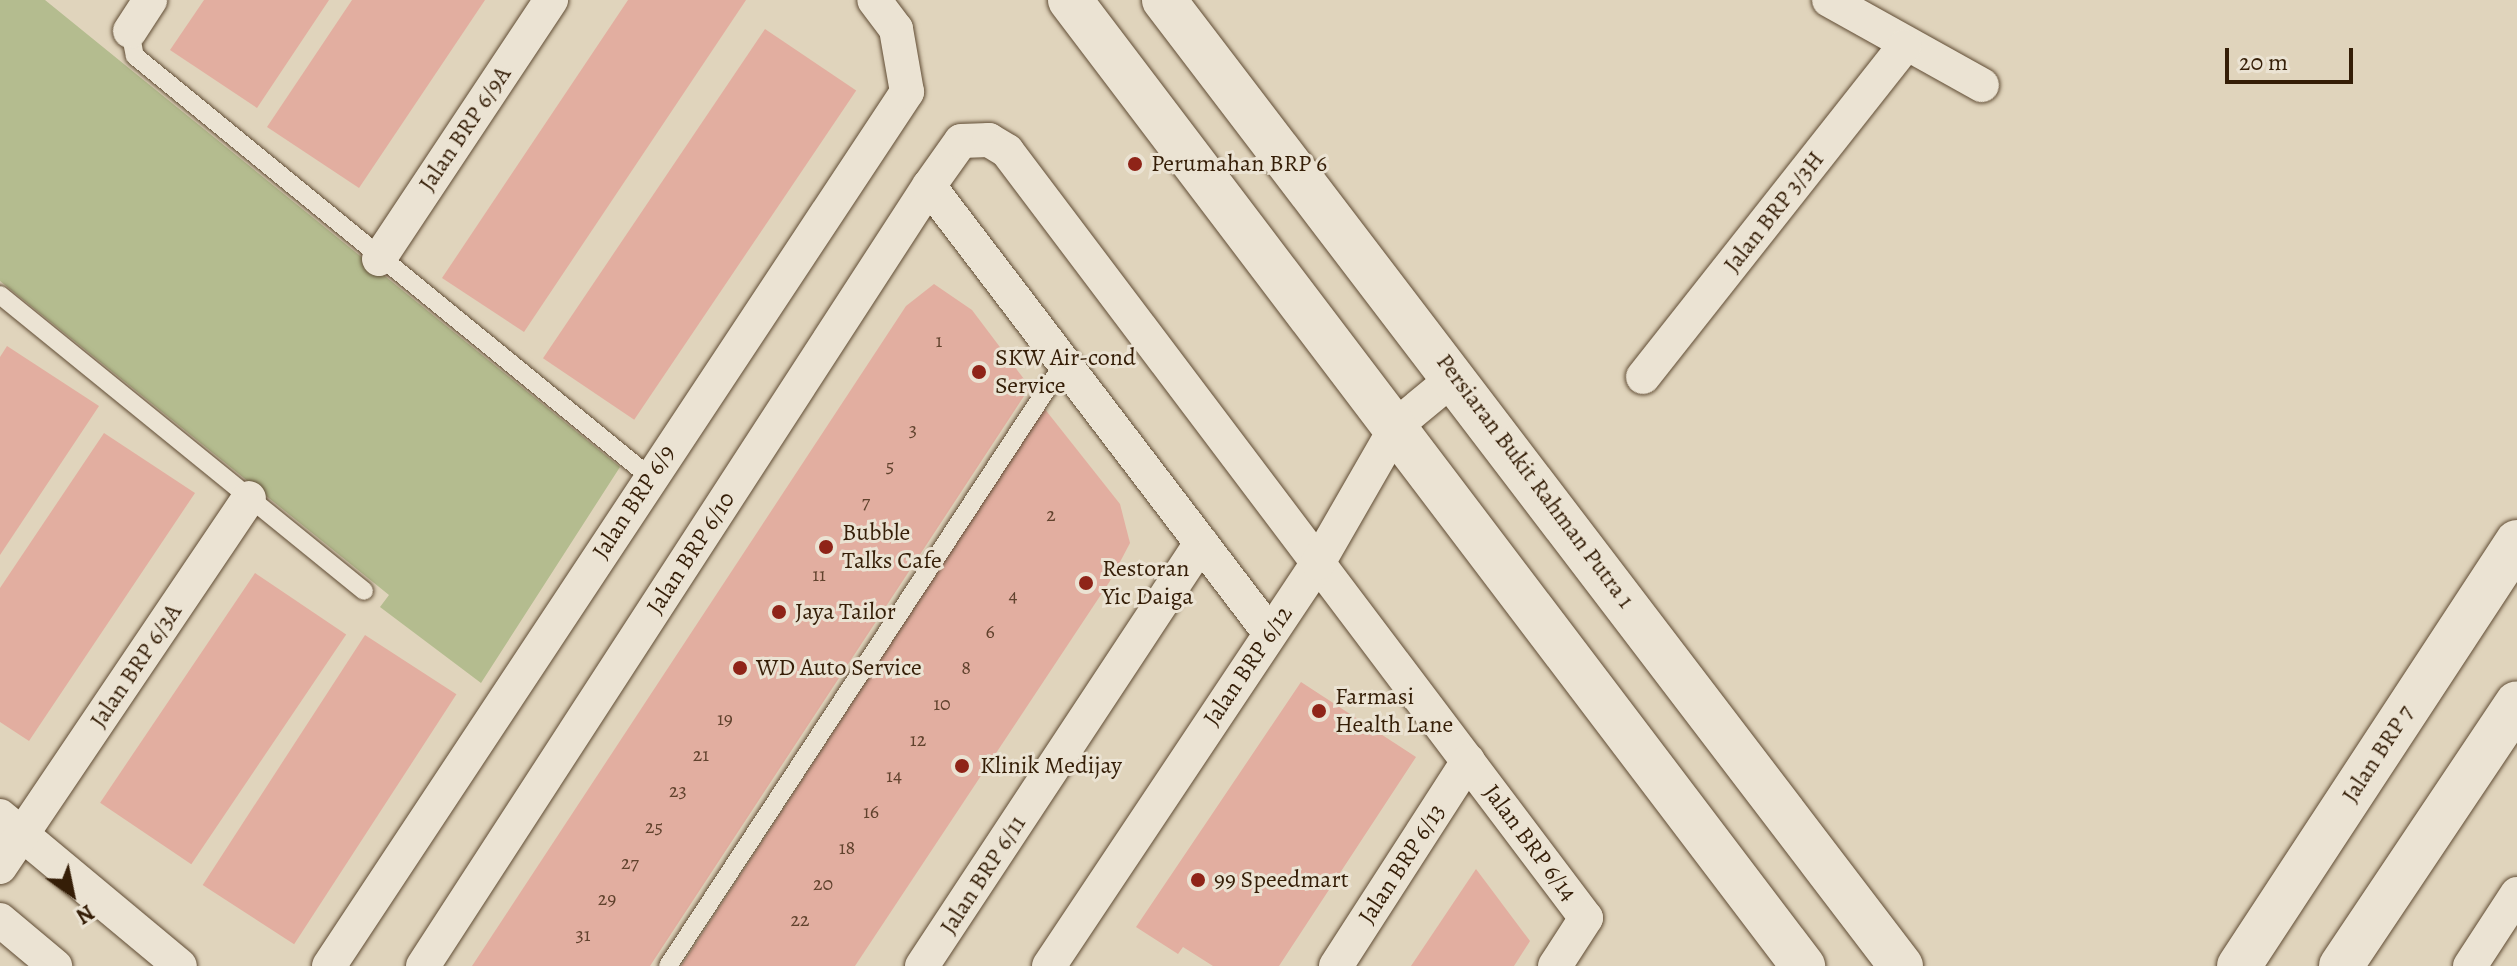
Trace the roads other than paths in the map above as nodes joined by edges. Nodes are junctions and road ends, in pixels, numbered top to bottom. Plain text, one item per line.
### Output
1 (150, 0) edge
2 (551, 0) edge
3 (874, 0) edge
4 (1070, 0) edge
5 (1164, 0) edge
6 (1829, 0) edge
7 (130, 31) joint
8 (1904, 47) junction
9 (1982, 85) dead end
10 (929, 186) junction
11 (379, 259) junction
12 (0, 295) edge
13 (1064, 363) junction
14 (1456, 376) junction
15 (1643, 377) dead end
16 (1398, 424) junction
17 (650, 477) junction
18 (249, 498) junction
19 (2517, 542) edge
20 (1201, 543) junction
21 (1318, 563) junction
22 (364, 591) dead end
23 (1269, 632) junction
24 (2517, 703) edge
25 (1468, 761) junction
26 (12, 826) edge
27 (0, 867) edge
28 (2517, 894) edge
29 (0, 920) edge
30 (2239, 960) edge
31 (1906, 961) edge
32 (55, 966) edge
33 (180, 966) edge
34 (329, 966) edge
35 (423, 966) edge
36 (668, 966) edge
37 (922, 966) edge
38 (1049, 966) edge
39 (1336, 966) edge
40 (1555, 966) edge
41 (1803, 966) edge
42 (2341, 966) edge
43 (2470, 966) edge

1 - 7 street
2 - 11 street, Jalan BRP 6/9A
3 - 17 street, Jalan BRP 6/9
4 - 16 main road
5 - 14 main road, Persiaran Bukit Rahman Putra 1
6 - 8 street
7 - 11 lane
8 - 9 street
8 - 15 street, Jalan BRP 3/3H
10 - 13 street
10 - 21 street, Jalan BRP 6/10
10 - 35 street, Jalan BRP 6/10
11 - 17 lane
12 - 18 lane
13 - 20 street
13 - 36 lane
14 - 16 street, Jalan BRP 6/12
14 - 31 main road, Persiaran Bukit Rahman Putra 1
16 - 21 street, Jalan BRP 6/12
16 - 41 main road
17 - 34 street, Jalan BRP 6/9
18 - 22 lane
18 - 26 street, Jalan BRP 6/3A
19 - 30 main road, Jalan BRP 7
20 - 23 street
20 - 37 street, Jalan BRP 6/11
21 - 23 street, Jalan BRP 6/12
21 - 25 street
23 - 38 street, Jalan BRP 6/12
24 - 42 main road
25 - 39 street, Jalan BRP 6/13
25 - 40 street, Jalan BRP 6/14
26 - 27 street, Jalan BRP 6/3A
26 - 33 street
28 - 43 street
29 - 32 street

